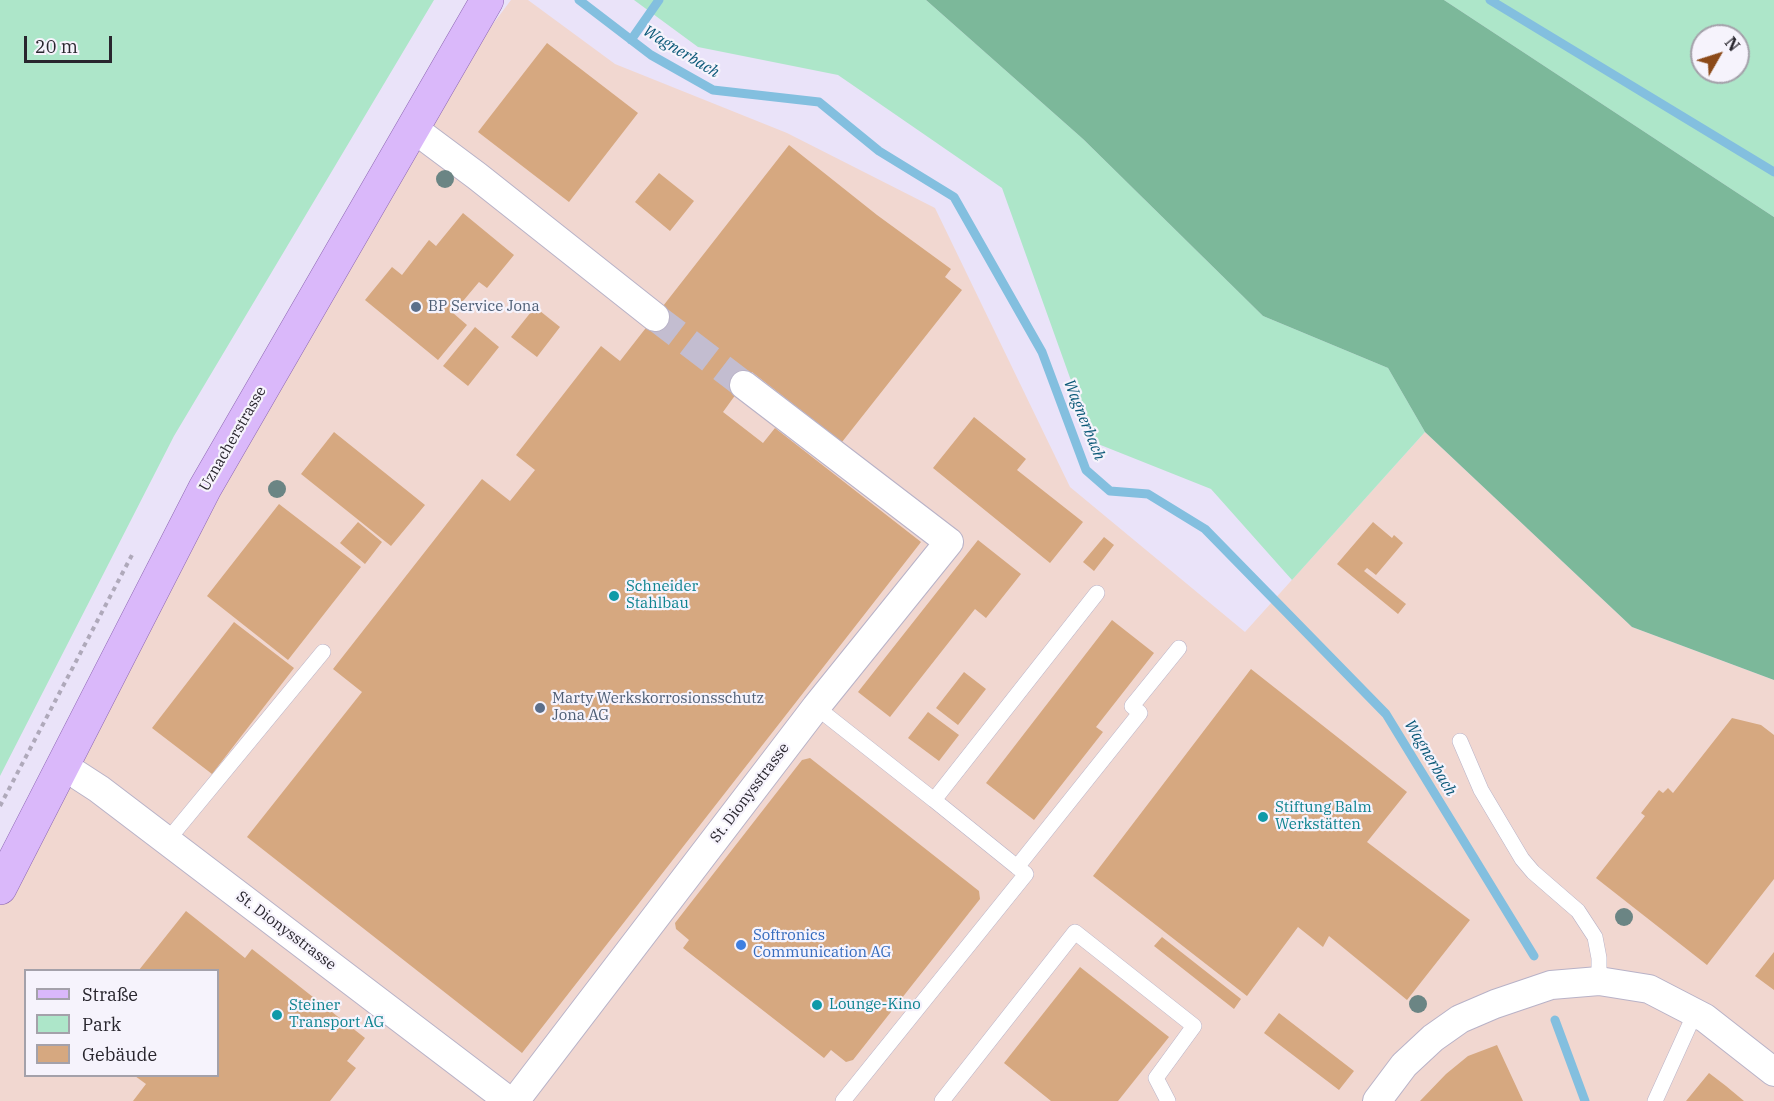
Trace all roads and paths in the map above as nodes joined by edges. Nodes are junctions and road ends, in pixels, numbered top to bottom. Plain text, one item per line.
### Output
1 (487, 0) edge
2 (414, 129) junction
3 (655, 317) tunnel mouth
4 (744, 385) tunnel mouth
5 (1097, 593) dead end
6 (1179, 648) dead end
7 (323, 652) dead end
8 (813, 710) junction
9 (1460, 741) dead end
10 (62, 765) junction
11 (934, 800) junction
12 (167, 841) junction
13 (1017, 867) junction
14 (0, 888) edge
15 (1599, 981) junction
16 (1695, 1013) junction
17 (1774, 1072) edge
18 (509, 1101) edge
19 (515, 1101) edge
20 (843, 1101) edge
21 (942, 1101) edge
22 (1168, 1101) edge
23 (1377, 1101) edge
24 (1655, 1101) edge

1 - 2 main road, Uznacherstrasse
2 - 3 street
2 - 10 main road, Uznacherstrasse
4 - 8 street, St. Dionysstrasse
5 - 11 lane
6 - 13 lane
7 - 12 lane
8 - 11 lane
8 - 19 street, St. Dionysstrasse
9 - 15 lane
10 - 12 street, St. Dionysstrasse
10 - 14 main road, Uznacherstrasse
11 - 13 lane
12 - 18 street, St. Dionysstrasse
13 - 20 lane
15 - 16 street
15 - 23 street
16 - 17 street
16 - 24 lane
21 - 22 lane

